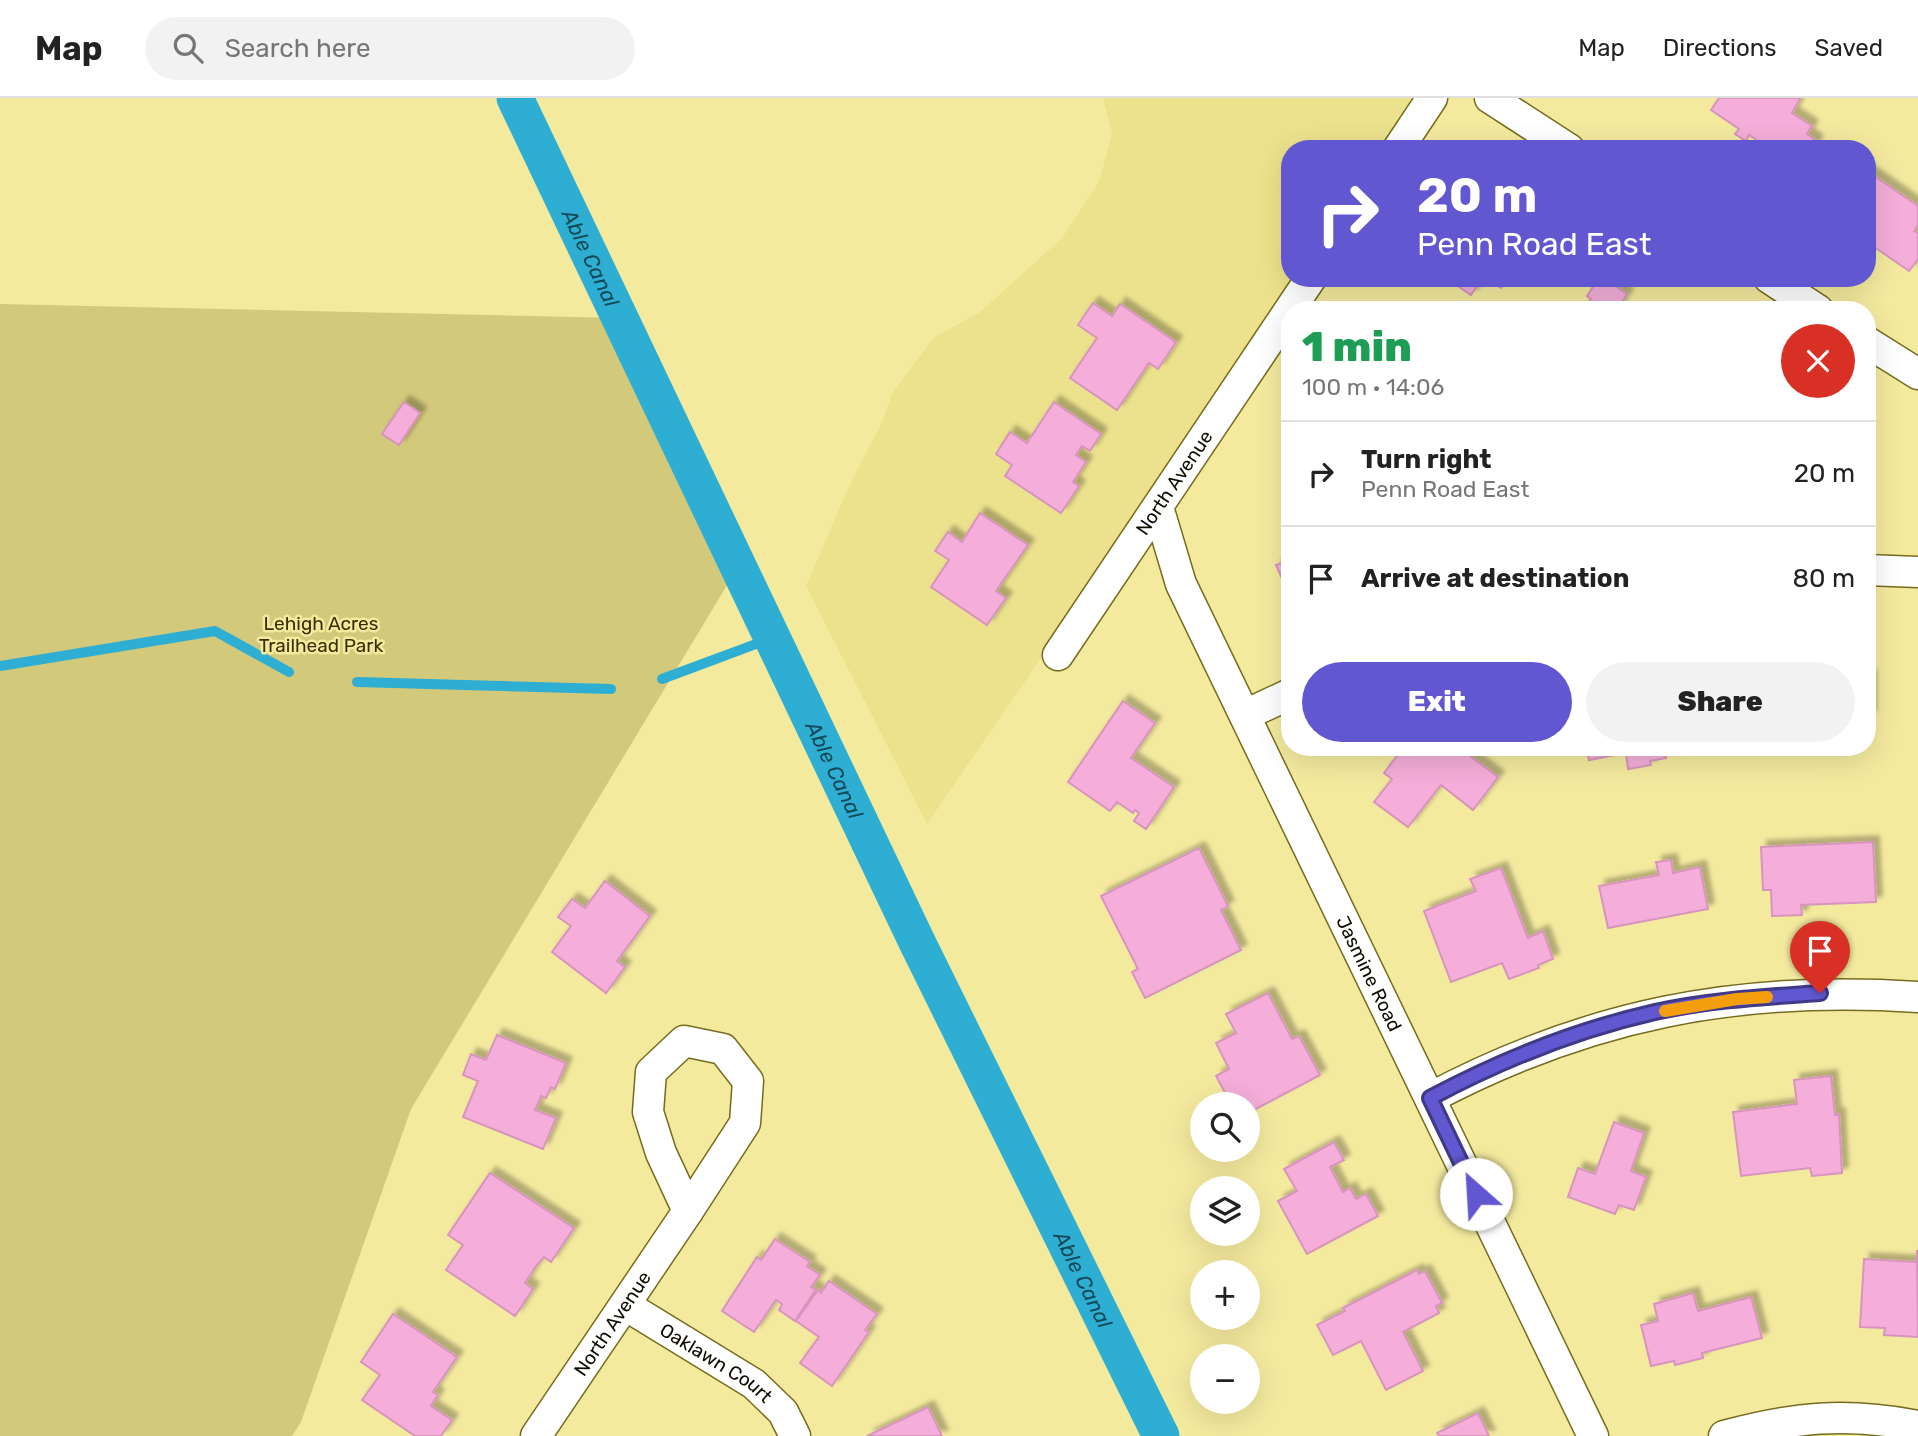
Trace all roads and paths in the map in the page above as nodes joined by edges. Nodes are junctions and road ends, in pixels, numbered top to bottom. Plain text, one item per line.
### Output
1 (1432, 98) edge
2 (1490, 98) edge
3 (1404, 140) edge
4 (1555, 140) edge
5 (1783, 287) edge
6 (1804, 301) edge
7 (1281, 323) edge
8 (1876, 348) edge
9 (1918, 374) edge
10 (1158, 507) junction
11 (1876, 570) edge
12 (1918, 572) edge
13 (1058, 654) dead end
14 (1281, 698) edge
15 (1245, 715) junction
16 (1918, 997) edge
17 (1430, 1098) junction
18 (688, 1210) junction
19 (625, 1305) junction
20 (1918, 1426) edge
21 (536, 1436) edge
22 (795, 1436) edge
23 (1593, 1436) edge
24 (1724, 1436) edge

1 - 3 street
2 - 4 street
5 - 6 street
7 - 10 street, North Avenue
8 - 9 street
10 - 13 street, North Avenue
10 - 15 street, Jasmine Road
11 - 12 street
14 - 15 street
15 - 17 street, Jasmine Road
16 - 17 street
17 - 23 street, Jasmine Road
18 - 18 street, North Avenue
18 - 19 street, North Avenue
19 - 21 street, North Avenue
19 - 22 street, Oaklawn Court
20 - 24 street

